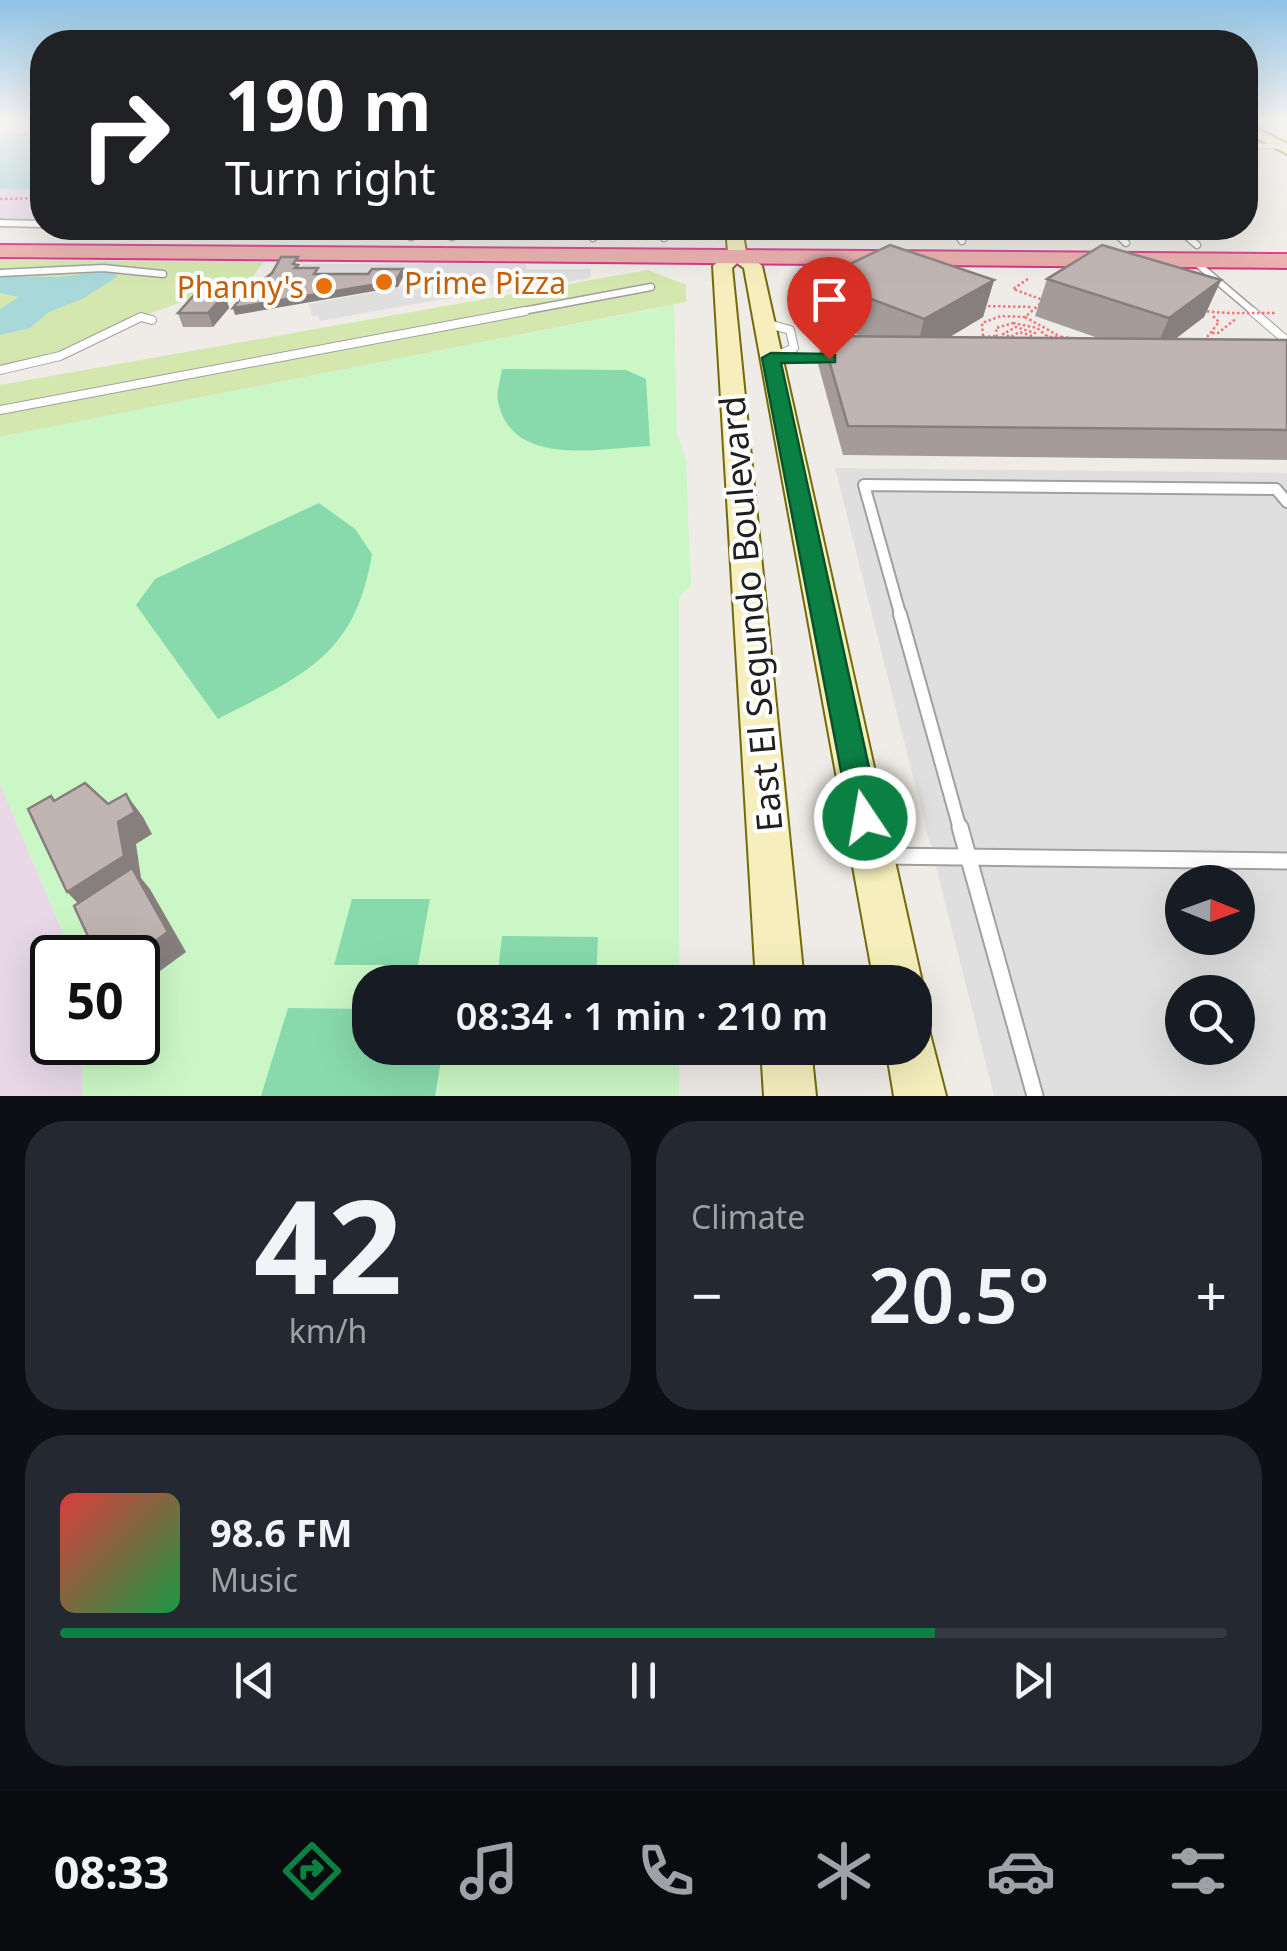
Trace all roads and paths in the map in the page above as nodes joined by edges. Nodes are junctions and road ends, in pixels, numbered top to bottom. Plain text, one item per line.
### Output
1 (0, 198) edge
2 (30, 198) edge
3 (0, 223) edge
4 (30, 224) edge
5 (0, 236) edge
6 (30, 236) edge
7 (445, 240) edge
8 (735, 240) edge
9 (1070, 240) edge
10 (1196, 241) edge
11 (1287, 244) edge
12 (0, 251) edge
13 (327, 252) junction
14 (1287, 261) edge
15 (0, 273) edge
16 (1036, 273) dead end
17 (163, 274) dead end
18 (652, 288) dead end
19 (822, 300) edge
20 (974, 305) edge
21 (1033, 307) junction
22 (1196, 310) edge
23 (1275, 313) dead end
24 (1210, 314) junction
25 (1008, 315) junction
26 (1025, 317) junction
27 (1239, 317) dead end
28 (152, 320) dead end
29 (1013, 323) junction
30 (1062, 325) dead end
31 (1056, 332) junction
32 (1212, 334) junction
33 (980, 336) junction
34 (997, 336) junction
35 (1034, 336) junction
36 (1061, 337) junction
37 (1047, 339) junction
38 (952, 340) edge
39 (1007, 340) junction
40 (856, 341) edge
41 (1287, 341) edge
42 (1098, 342) edge
43 (982, 344) edge
44 (1198, 346) edge
45 (771, 358) junction
46 (850, 359) edge
47 (0, 370) edge
48 (0, 410) edge
49 (1287, 502) edge
50 (873, 856) junction
51 (968, 857) junction
52 (1287, 861) edge
53 (779, 965) edge
54 (895, 965) edge
55 (787, 1065) edge
56 (914, 1065) edge
57 (790, 1096) edge
58 (920, 1096) edge
59 (1035, 1096) edge

1 - 2 path
3 - 4 lane
5 - 6 highway
7 - 13 highway
8 - 10 highway
8 - 13 highway
8 - 45 main road, East El Segundo Boulevard
8 - 53 main road, East El Segundo Boulevard
9 - 10 highway
10 - 11 highway
10 - 14 highway
10 - 41 lane
12 - 13 highway
15 - 17 lane
16 - 21 path
18 - 48 lane
19 - 40 path
20 - 21 path
21 - 26 path
22 - 24 path
23 - 24 path, bridge
24 - 32 path
25 - 26 path
25 - 29 path
25 - 33 path
26 - 31 path
27 - 32 path
28 - 47 lane
29 - 34 path
29 - 37 path
30 - 31 path
31 - 36 path
32 - 44 path
33 - 34 path
33 - 38 path
33 - 43 path
34 - 39 path
35 - 35 path
35 - 37 path
35 - 39 path, bridge
36 - 37 path
36 - 42 path
37 - 39 path
45 - 46 lane
45 - 50 main road, East El Segundo Boulevard
49 - 51 lane
50 - 51 lane
50 - 54 main road, East El Segundo Boulevard
51 - 52 lane
51 - 59 lane
55 - 57 main road
56 - 58 main road

